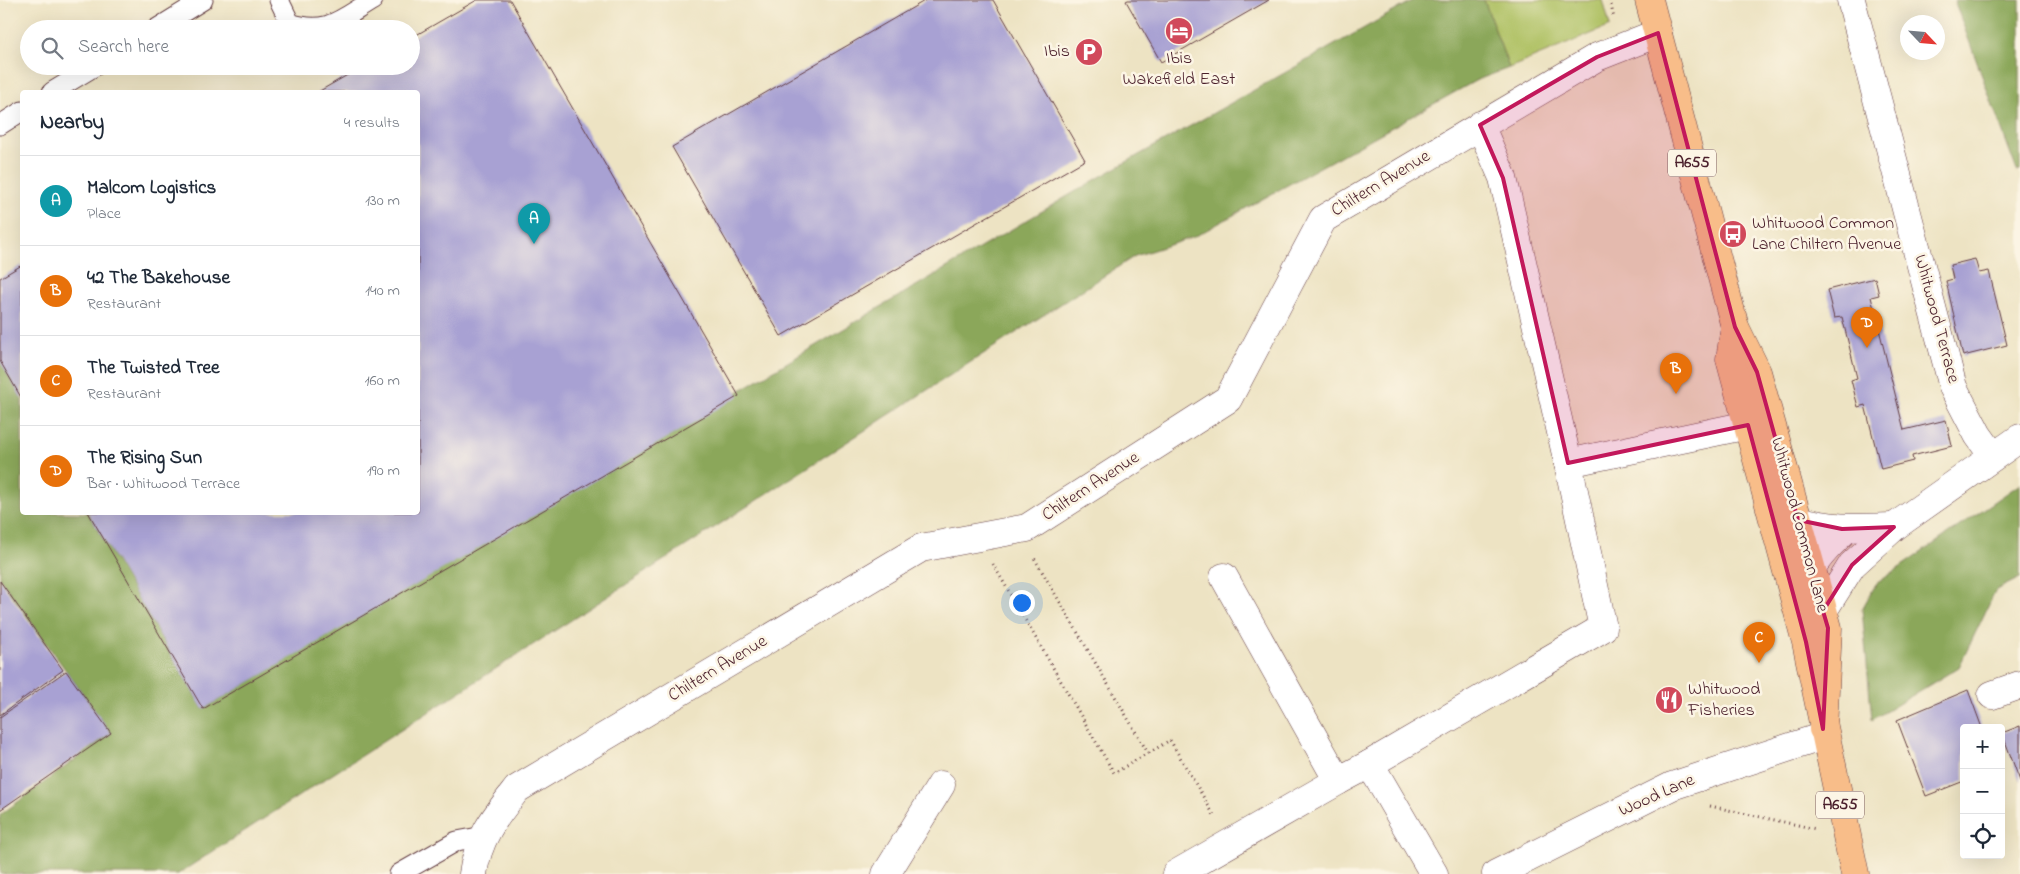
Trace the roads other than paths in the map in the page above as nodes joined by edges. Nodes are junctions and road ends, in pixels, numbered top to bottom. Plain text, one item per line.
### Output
1 (203, 0) edge
2 (279, 0) edge
3 (373, 0) edge
4 (1649, 0) edge
5 (1851, 0) edge
6 (171, 20) edge
7 (289, 20) edge
8 (339, 20) edge
9 (1658, 33) junction
10 (80, 75) edge
11 (55, 90) edge
12 (20, 112) edge
13 (0, 125) edge
14 (1480, 126) junction
15 (1734, 327) junction
16 (1748, 425) junction
17 (2020, 438) edge
18 (1993, 456) junction
19 (1568, 463) junction
20 (1798, 520) junction
21 (1894, 527) junction
22 (1846, 529) junction
23 (1811, 567) junction
24 (1224, 577) dead end
25 (1810, 609) junction
26 (2020, 685) edge
27 (1992, 695) dead end
28 (1824, 733) junction
29 (1370, 764) junction
30 (1338, 781) junction
31 (941, 785) dead end
32 (484, 836) junction
33 (399, 874) edge
34 (473, 874) edge
35 (886, 874) edge
36 (1176, 874) edge
37 (1434, 874) edge
38 (1496, 874) edge
39 (1854, 874) edge

1 - 6 lane
2 - 7 lane
3 - 8 lane
4 - 9 main road, Whitwood Common Lane / A655
5 - 18 street, Whitwood Terrace
9 - 14 street, Chiltern Avenue
9 - 15 main road, Whitwood Common Lane / A655
10 - 11 lane
12 - 13 lane
14 - 19 street
14 - 32 street, Chiltern Avenue
15 - 16 main road, Whitwood Common Lane / A655
15 - 20 main road, Whitwood Common Lane / A655
16 - 19 street
16 - 25 main road, Whitwood Common Lane / A655
17 - 18 street
18 - 21 street
19 - 29 street
20 - 22 street
20 - 23 main road, Whitwood Common Lane / A655
21 - 22 street
21 - 25 street
22 - 23 street
23 - 25 street
24 - 30 street
25 - 28 main road, Whitwood Common Lane / A655
26 - 27 street
28 - 38 street, Wood Lane
28 - 39 main road, Whitwood Common Lane / A655
29 - 30 street
29 - 37 street
30 - 36 street
31 - 35 street
32 - 33 lane
32 - 34 street, Chiltern Avenue

